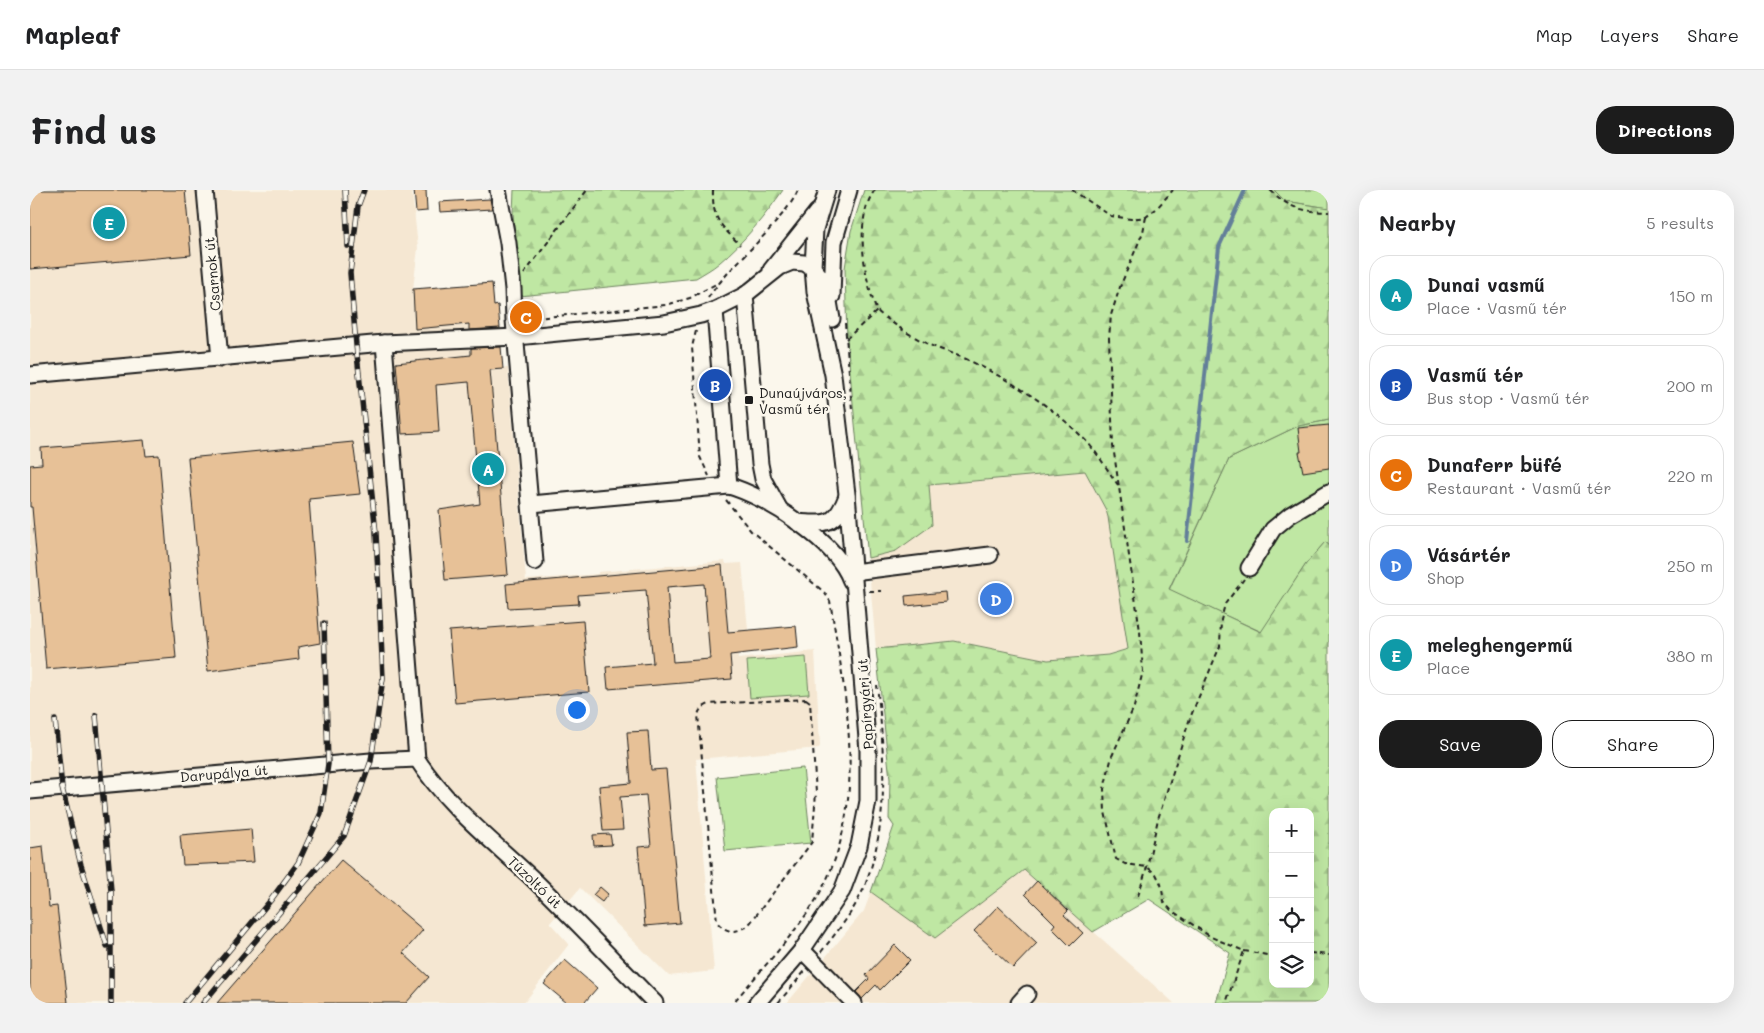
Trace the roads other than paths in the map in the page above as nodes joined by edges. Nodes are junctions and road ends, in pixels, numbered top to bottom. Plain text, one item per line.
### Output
1 (205, 190) edge
2 (828, 190) edge
3 (850, 190) edge
4 (499, 191) edge
5 (834, 242) junction
6 (813, 268) junction
7 (764, 279) junction
8 (744, 295) junction
9 (708, 312) junction
10 (838, 320) junction
11 (516, 338) junction
12 (384, 343) junction
13 (220, 358) junction
14 (30, 374) edge
15 (832, 375) junction
16 (722, 486) junction
17 (1329, 492) edge
18 (847, 494) junction
19 (531, 504) junction
20 (781, 511) junction
21 (797, 522) junction
22 (990, 556) dead end
23 (535, 562) dead end
24 (1250, 568) road end
25 (860, 571) junction
26 (856, 594) junction
27 (418, 759) junction
28 (30, 790) edge
29 (802, 950) junction
30 (655, 1003) edge
31 (758, 1003) edge
32 (854, 1003) edge

1 - 13 street, Csarnok út
2 - 5 street
2 - 6 street
2 - 7 street
3 - 5 street
4 - 11 street
5 - 10 street
6 - 7 street
6 - 10 street
6 - 15 street
7 - 8 street
8 - 9 street
8 - 20 street
9 - 11 street
9 - 16 street
10 - 15 street
11 - 12 street
11 - 19 street
12 - 13 street
12 - 27 street
13 - 14 street
15 - 18 street, Papírgyári út
16 - 19 street
16 - 20 street
17 - 24 street
18 - 21 street
18 - 25 street, Papírgyári út
19 - 23 street
20 - 21 street
21 - 26 street
22 - 25 street
25 - 26 street, Papírgyári út
26 - 29 street, Papírgyári út
27 - 28 street, Darupálya út
27 - 30 street, Tűzoltó út
29 - 31 street, Papírgyári út
29 - 32 street

